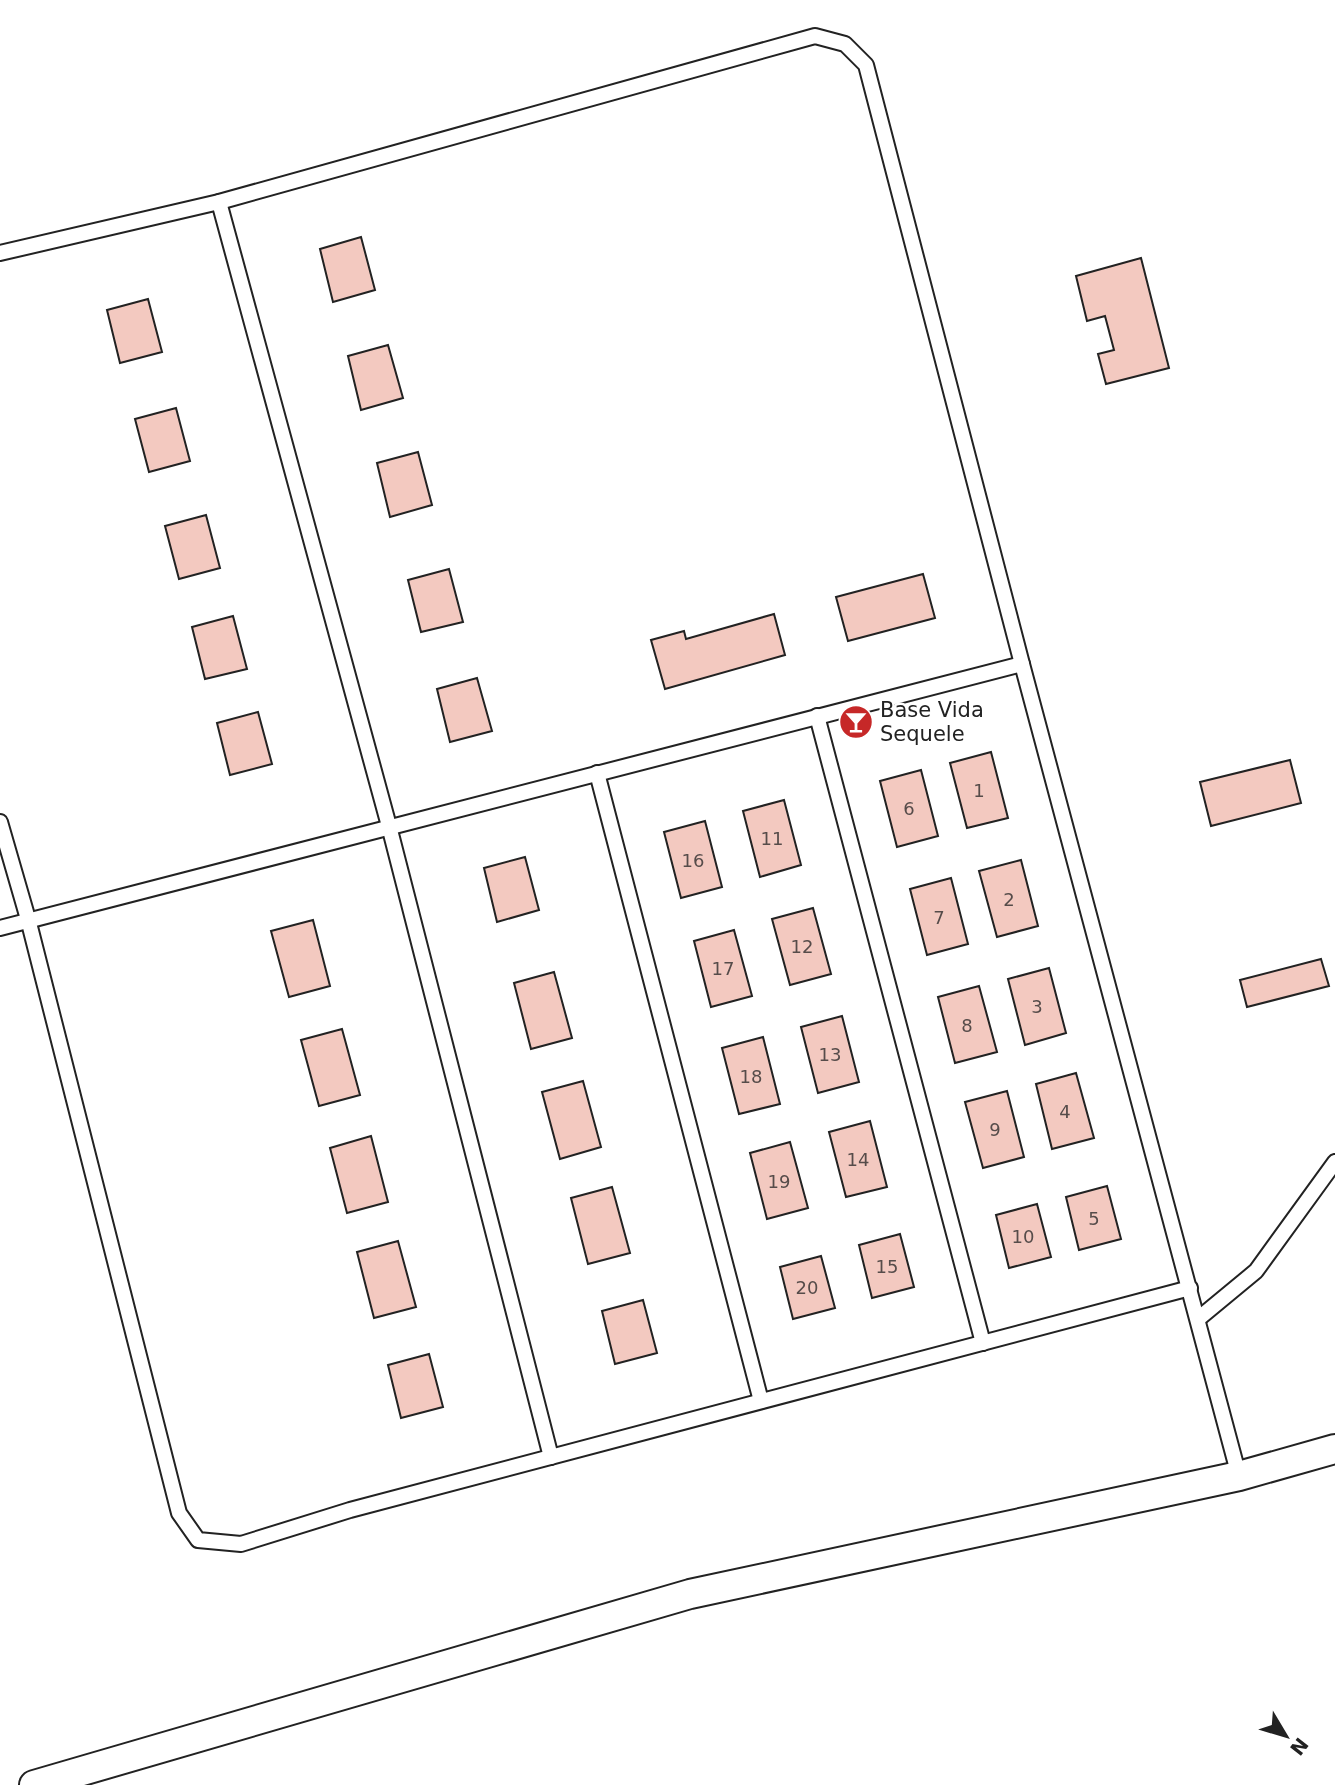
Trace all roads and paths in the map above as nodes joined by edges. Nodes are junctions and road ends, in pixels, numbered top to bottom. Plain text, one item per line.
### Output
1 (219, 202) junction
2 (0, 253) edge
3 (1022, 664) junction
4 (817, 716) junction
5 (597, 773) junction
6 (0, 822) edge
7 (389, 826) junction
8 (29, 919) junction
9 (0, 928) edge
10 (1335, 1162) edge
11 (1190, 1288) junction
12 (1198, 1320) junction
13 (983, 1343) junction
14 (761, 1401) junction
15 (1335, 1449) edge
16 (551, 1457) junction
17 (1239, 1476) junction
18 (34, 1785) edge

1 - 2 lane
1 - 3 lane
1 - 7 lane
3 - 4 lane
3 - 11 lane
4 - 5 lane
4 - 13 lane
5 - 7 lane
5 - 14 lane
6 - 8 lane
7 - 8 lane
7 - 16 lane
8 - 9 lane
8 - 16 lane
10 - 12 lane
11 - 12 lane
11 - 13 lane
12 - 17 lane
13 - 14 lane
14 - 16 lane
15 - 17 street
17 - 18 street

